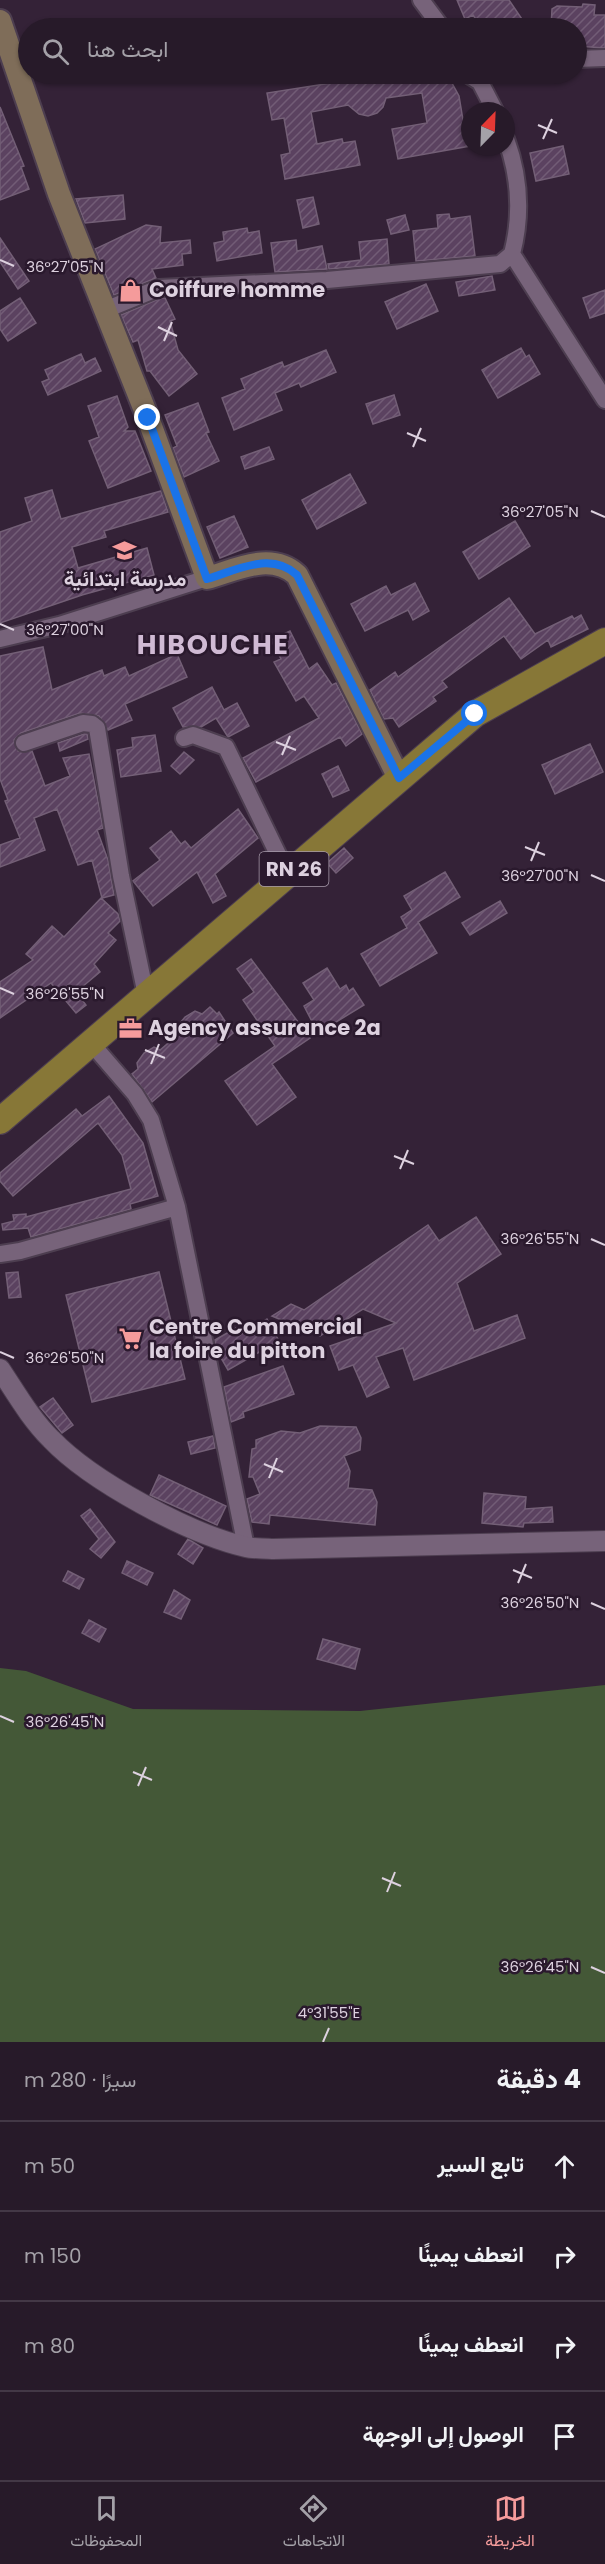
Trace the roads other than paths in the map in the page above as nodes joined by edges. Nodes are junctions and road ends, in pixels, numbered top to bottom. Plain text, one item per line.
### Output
1 (421, 0) edge
2 (434, 18) edge
3 (0, 21) edge
4 (605, 58) edge
5 (587, 59) edge
6 (18, 74) edge
7 (21, 84) edge
8 (481, 84) edge
9 (490, 102) edge
10 (512, 156) edge
11 (512, 254) junction
12 (105, 310) junction
13 (605, 400) edge
14 (207, 579) junction
15 (0, 639) edge
16 (605, 641) edge
17 (184, 738) dead end
18 (24, 743) dead end
19 (399, 778) junction
20 (288, 875) junction
21 (146, 995) junction
22 (91, 1042) junction
23 (0, 1121) edge
24 (177, 1207) junction
25 (0, 1254) edge
26 (0, 1369) edge
27 (605, 1541) edge
28 (246, 1547) junction

1 - 2 street
3 - 6 main road
4 - 5 street
7 - 12 main road
8 - 9 street
10 - 11 street
11 - 12 street
11 - 13 street
12 - 14 main road
14 - 15 street
14 - 19 main road
16 - 19 main road, RN 26
17 - 20 street
18 - 21 street
19 - 20 main road, RN 26
20 - 21 main road, RN 26
21 - 22 main road, RN 26
22 - 23 main road, RN 26
22 - 24 street
24 - 25 street
24 - 28 street
26 - 28 street
27 - 28 street

